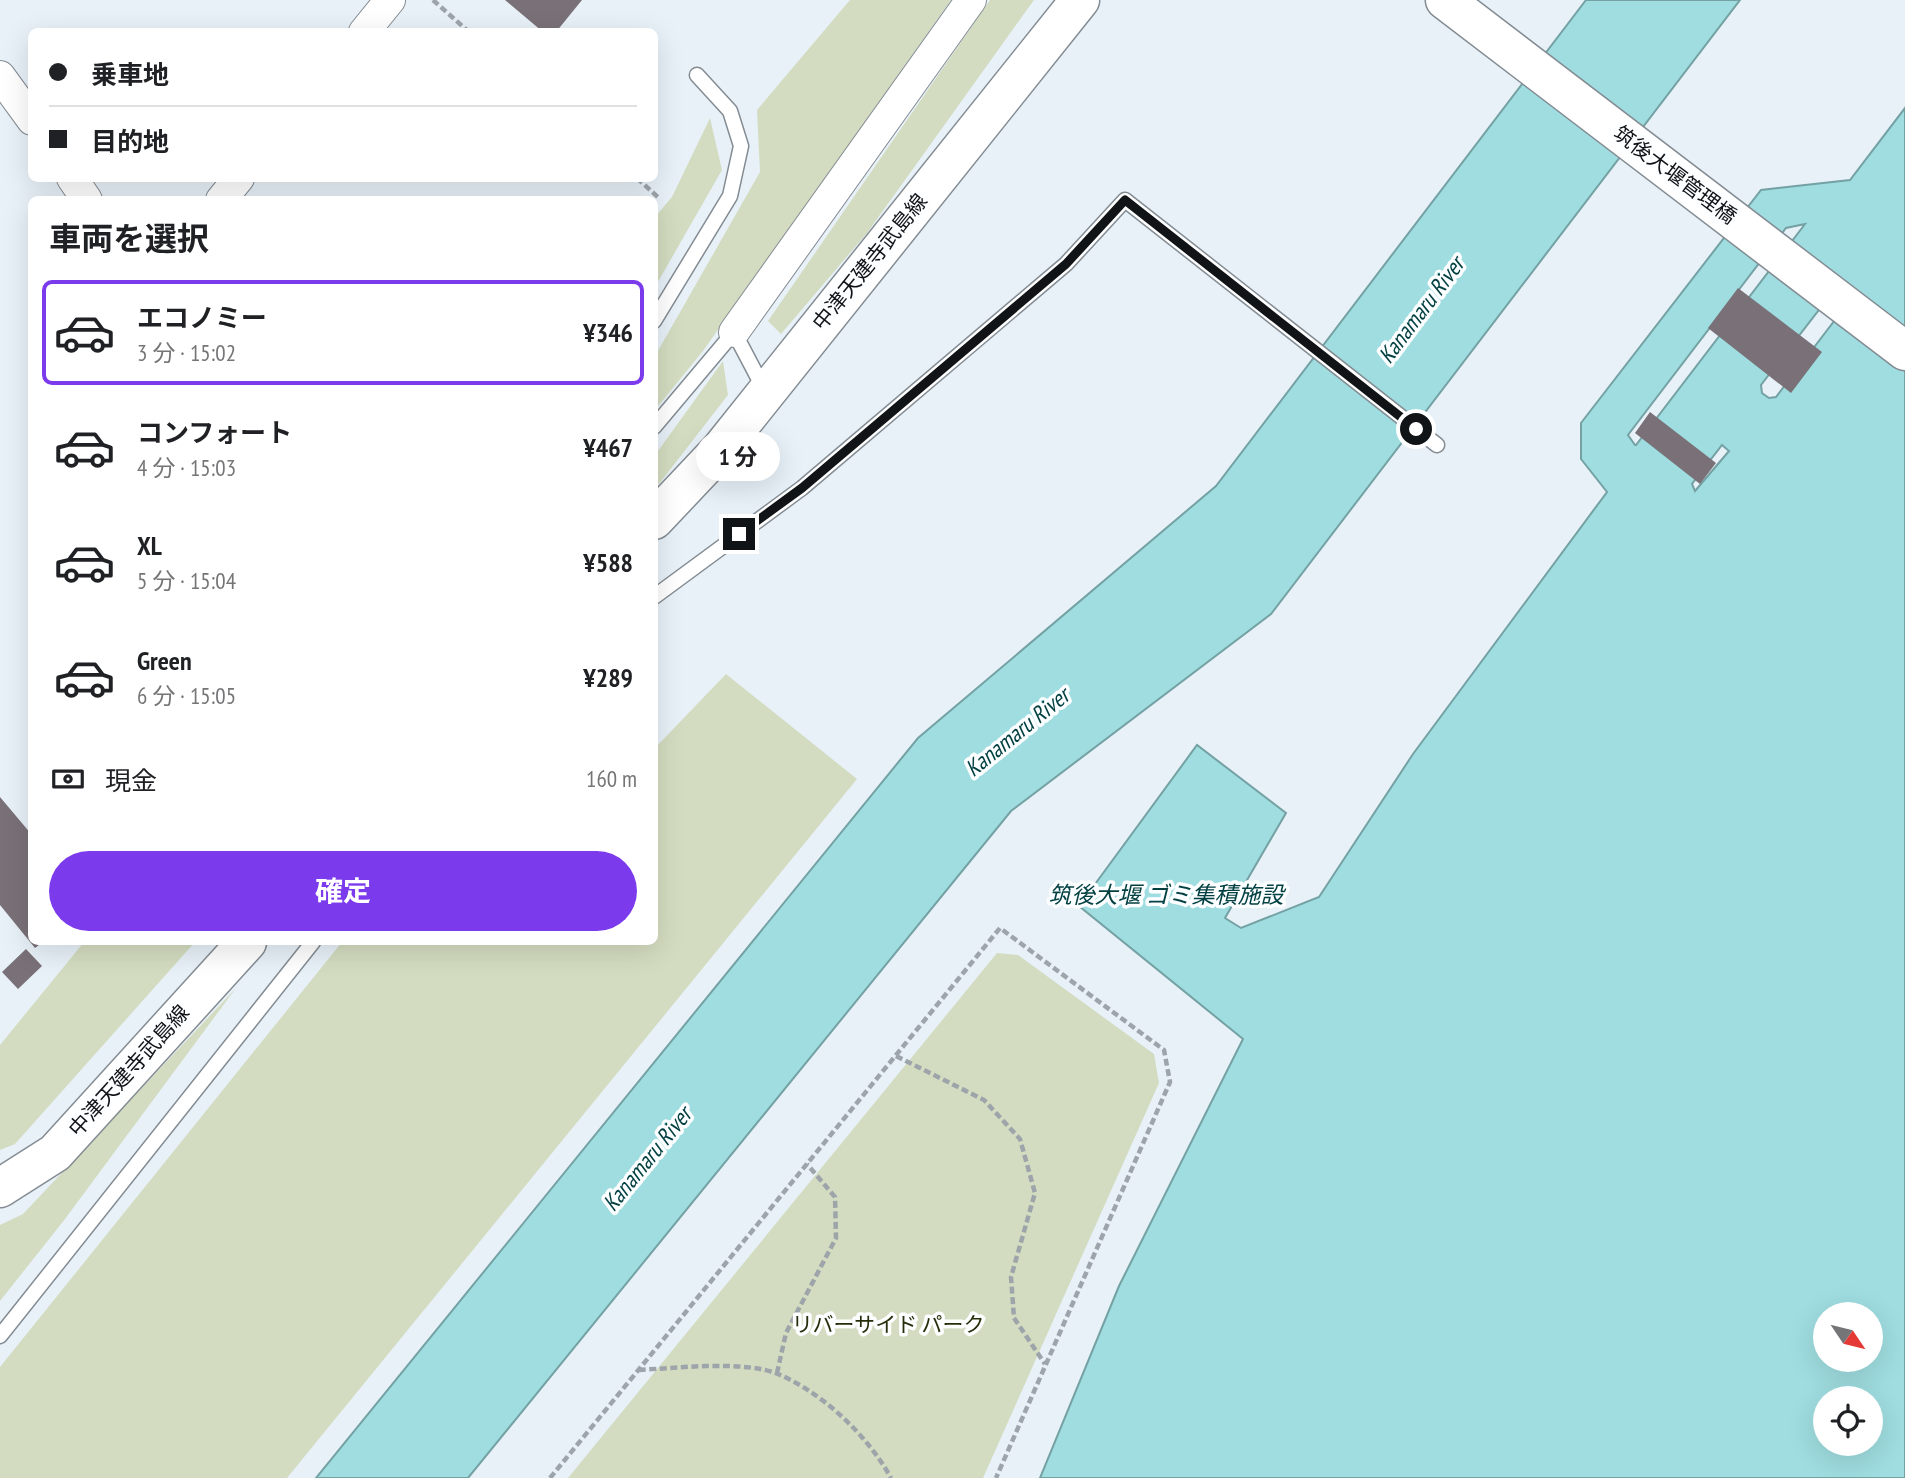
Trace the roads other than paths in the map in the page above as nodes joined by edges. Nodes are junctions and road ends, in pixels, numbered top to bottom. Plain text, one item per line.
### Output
1 (390, 0) edge
2 (971, 0) edge
3 (1080, 0) edge
4 (1446, 0) edge
5 (367, 28) edge
6 (697, 75) dead end
7 (0, 76) edge
8 (28, 114) edge
9 (236, 182) edge
10 (224, 196) edge
11 (658, 314) edge
12 (734, 332) junction
13 (1905, 351) edge
14 (766, 393) junction
15 (658, 422) edge
16 (1437, 445) dead end
17 (658, 516) edge
18 (658, 594) edge
19 (244, 945) edge
20 (311, 945) edge
21 (0, 1188) edge
22 (0, 1336) edge

1 - 5 street
2 - 12 street
3 - 14 main road, 中津天建寺武島線
4 - 13 main road, 筑後大堰管理橋
6 - 11 lane
7 - 8 street
9 - 10 street
12 - 14 lane
12 - 15 lane
14 - 17 main road, 中津天建寺武島線
16 - 18 lane
19 - 21 main road, 中津天建寺武島線
20 - 22 lane

